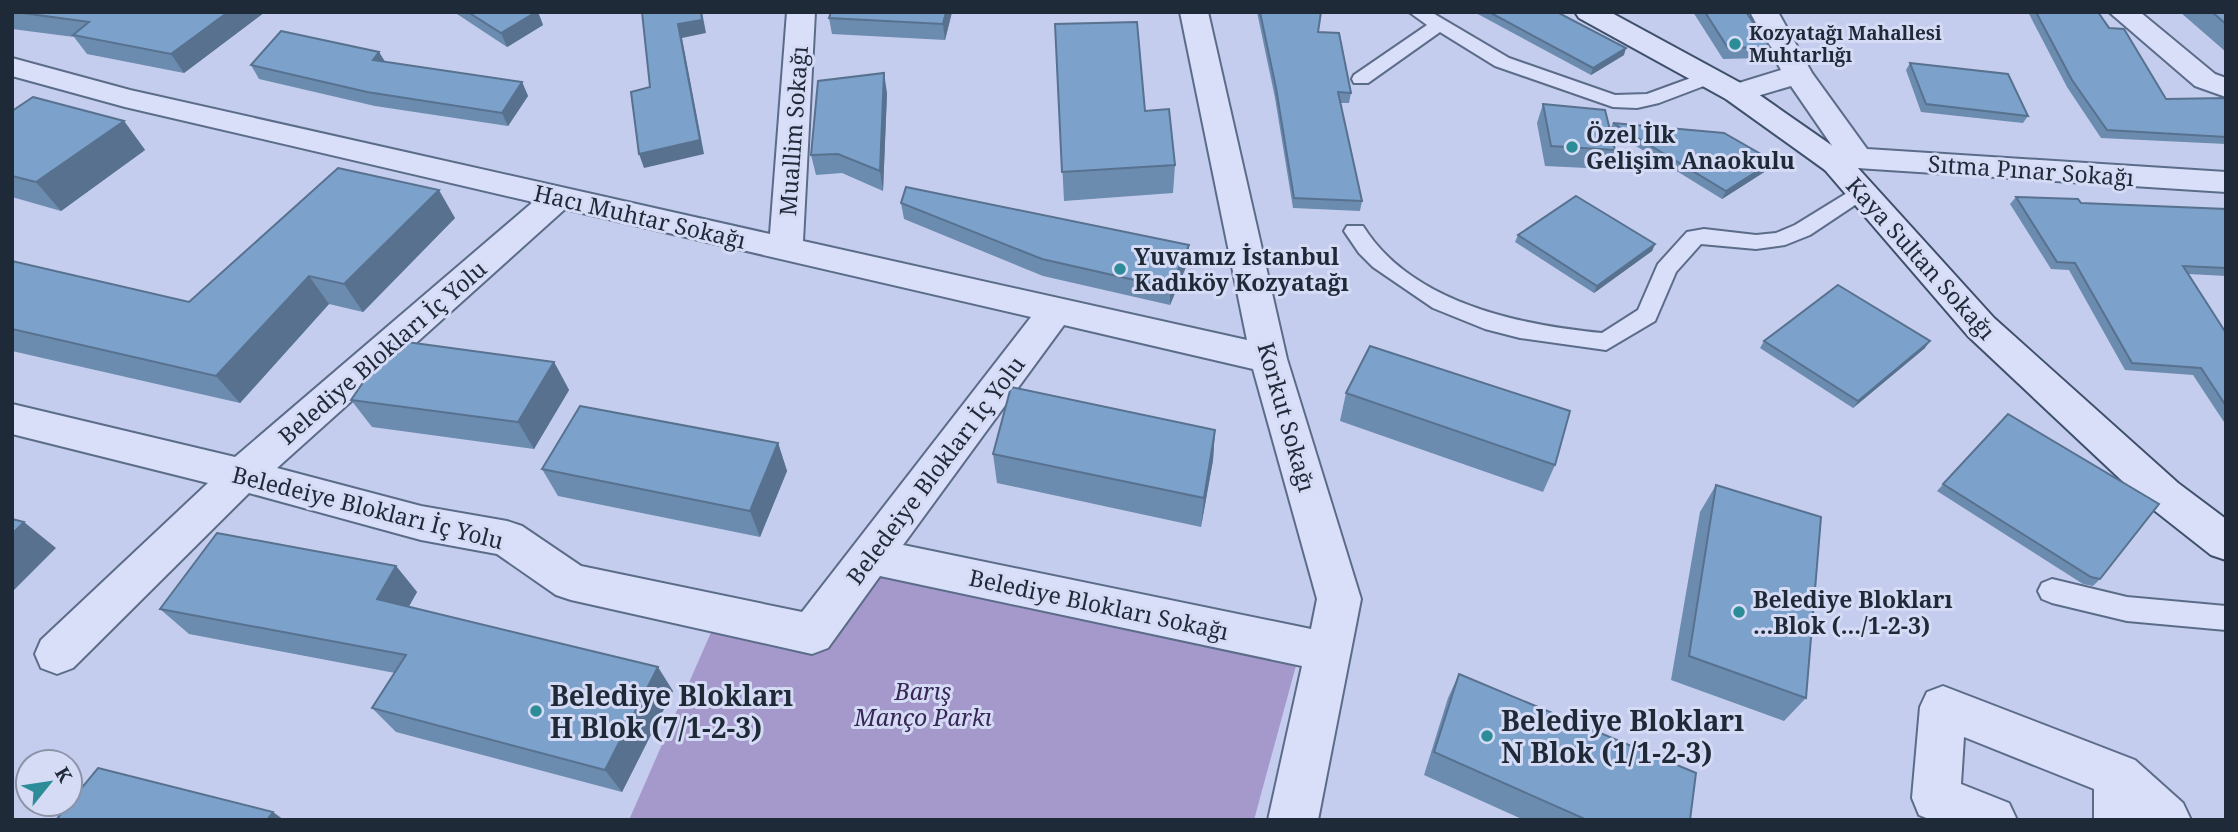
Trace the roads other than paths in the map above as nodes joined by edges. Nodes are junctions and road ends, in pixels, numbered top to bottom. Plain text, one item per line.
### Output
1 (801, 12) edge
2 (1194, 12) edge
3 (1418, 12) edge
4 (1589, 12) edge
5 (1764, 12) edge
6 (2123, 12) edge
7 (2158, 12) edge
8 (1440, 24) junction
9 (2226, 66) edge
10 (12, 67) edge
11 (1798, 74) junction
12 (1361, 79) dead end
13 (1724, 85) junction
14 (2226, 88) edge
15 (1851, 171) junction
16 (2226, 182) edge
17 (558, 198) junction
18 (1355, 231) dead end
19 (786, 249) junction
20 (1055, 311) junction
21 (1269, 359) junction
22 (12, 419) edge
23 (242, 475) junction
24 (2226, 543) edge
25 (870, 556) junction
26 (2052, 591) dead end
27 (2226, 618) edge
28 (1328, 652) junction
29 (57, 654) dead end
30 (2119, 798) edge
31 (1293, 820) edge
32 (1992, 820) edge
33 (2166, 820) edge

1 - 19 street, Muallim Sokağı
2 - 21 street, Korkut Sokağı
3 - 8 lane
4 - 13 street, Kaya Sultan Sokağı
5 - 11 street
6 - 14 street
7 - 9 street
8 - 12 lane
8 - 13 lane
10 - 17 street, Hacı Muhtar Sokağı
11 - 13 street
11 - 15 street
13 - 15 street, Kaya Sultan Sokağı
15 - 16 street, Sıtma Pınar Sokağı
15 - 18 lane
15 - 24 street, Kaya Sultan Sokağı
17 - 19 street, Hacı Muhtar Sokağı
17 - 23 street, Belediye Blokları İç Yolu
19 - 20 street, Hacı Muhtar Sokağı
20 - 21 street, Hacı Muhtar Sokağı
20 - 25 street, Beledeiye Blokları İç Yolu
21 - 28 street, Korkut Sokağı
22 - 23 street, Beledeiye Blokları İç Yolu
23 - 25 street, Beledeiye Blokları İç Yolu
23 - 29 street, Belediye Blokları İç Yolu
25 - 28 street, Belediye Blokları Sokağı
26 - 27 lane
28 - 31 street, Korkut Sokağı
30 - 32 street
30 - 33 street

